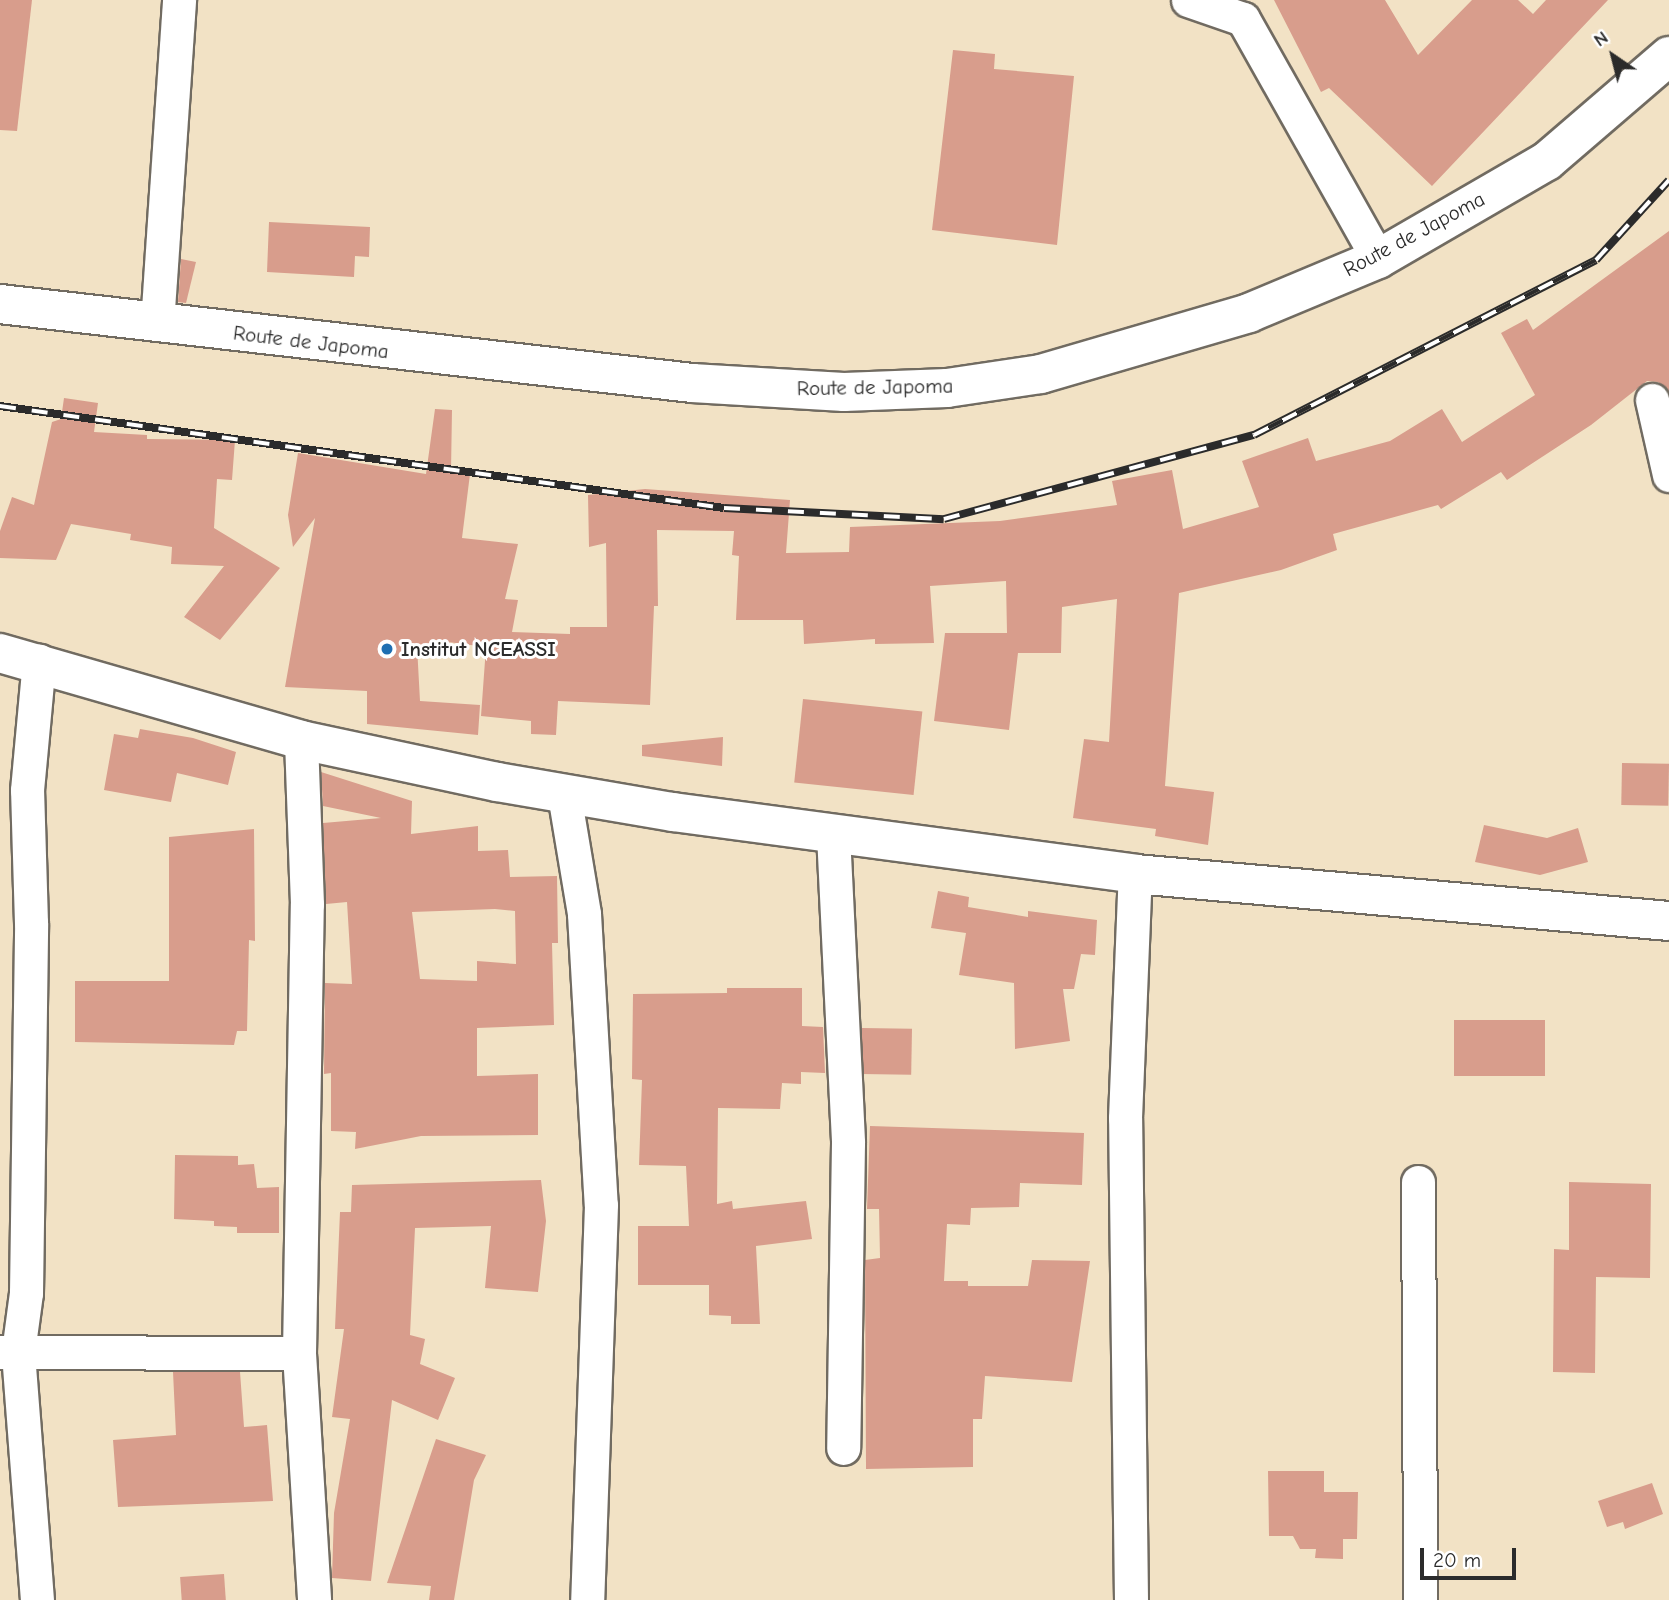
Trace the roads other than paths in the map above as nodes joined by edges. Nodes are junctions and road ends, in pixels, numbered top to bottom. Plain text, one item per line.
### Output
1 (178, 0) edge
2 (1188, 0) edge
3 (1669, 56) edge
4 (1378, 259) junction
5 (0, 304) edge
6 (157, 324) junction
7 (1651, 400) dead end
8 (1669, 475) edge
9 (0, 653) edge
10 (39, 662) junction
11 (301, 740) junction
12 (565, 794) junction
13 (833, 834) junction
14 (1135, 874) junction
15 (1669, 921) edge
16 (1418, 1182) dead end
17 (9, 1352) edge
18 (299, 1353) junction
19 (843, 1448) dead end
20 (37, 1600) edge
21 (314, 1600) edge
22 (587, 1600) edge
23 (1131, 1600) edge
24 (1420, 1600) edge

1 - 6 street
2 - 4 street
3 - 4 main road, Route de Japoma
4 - 6 main road, Route de Japoma
5 - 6 main road, Route de Japoma
7 - 8 street
9 - 10 main road
10 - 11 main road
10 - 17 street
11 - 12 main road
11 - 18 street
12 - 13 main road
12 - 22 street
13 - 14 main road
13 - 19 street
14 - 15 main road
14 - 23 street
16 - 24 street
17 - 18 street
17 - 20 street
18 - 21 street

